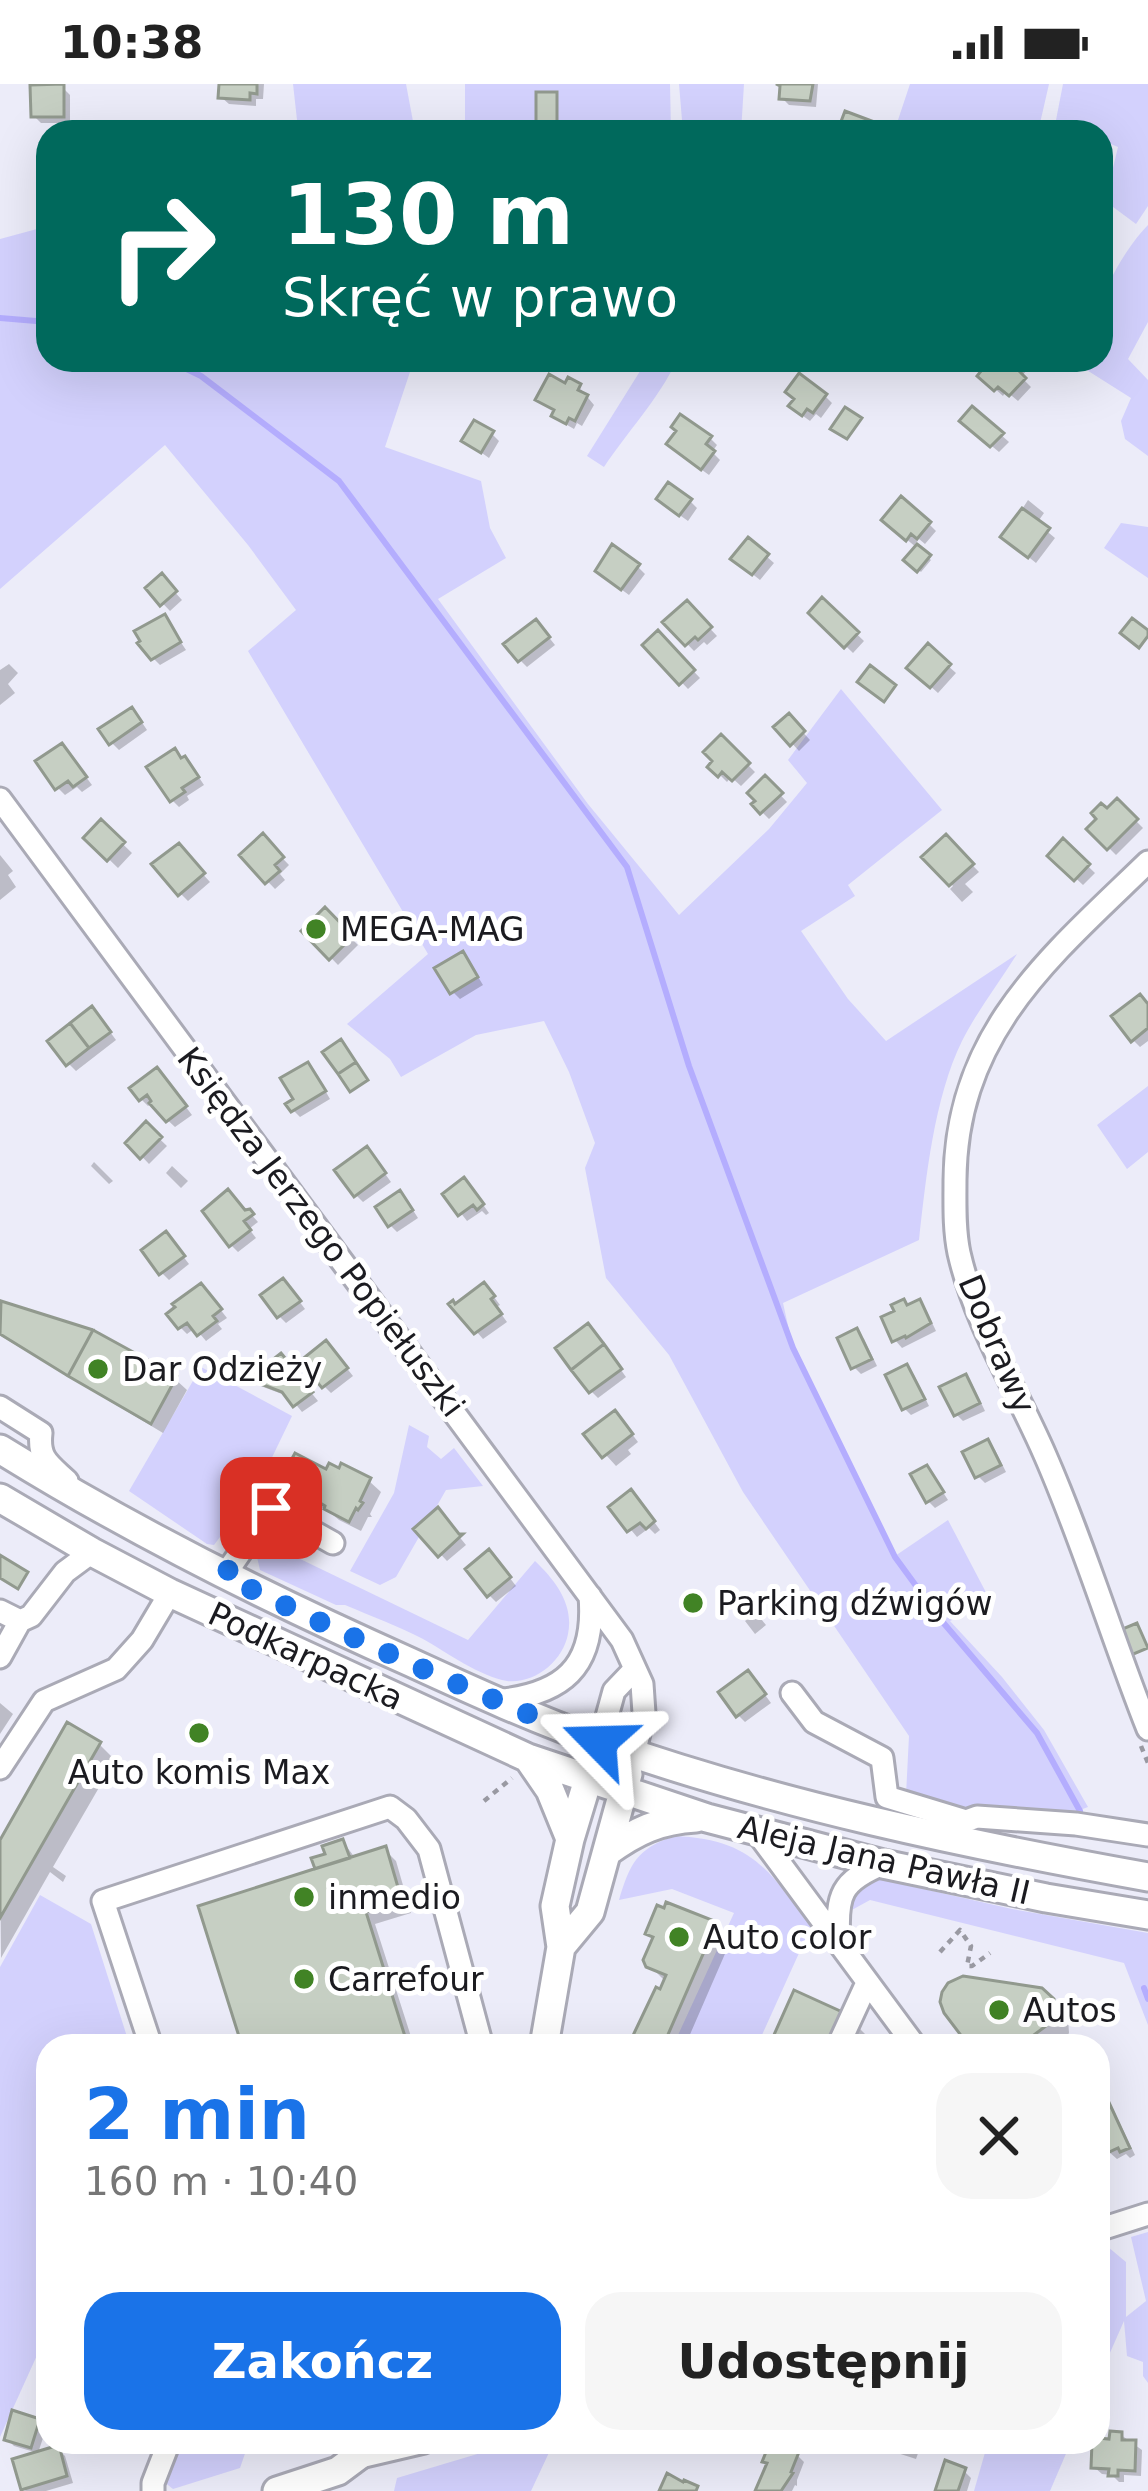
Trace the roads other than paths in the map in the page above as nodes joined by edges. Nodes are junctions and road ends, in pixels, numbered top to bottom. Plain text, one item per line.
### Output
1 (0, 799) edge
2 (1148, 862) edge
3 (0, 1407) edge
4 (20, 1420) junction
5 (4, 1455) edge
6 (0, 1498) edge
7 (90, 1504) junction
8 (332, 1543) dead end
9 (92, 1552) junction
10 (224, 1576) junction
11 (170, 1593) junction
12 (590, 1595) junction
13 (10, 1616) edge
14 (0, 1657) edge
15 (634, 1670) junction
16 (792, 1693) dead end
17 (494, 1701) junction
18 (1144, 1735) edge
19 (599, 1742) junction
20 (634, 1754) junction
21 (0, 1768) edge
22 (520, 1768) junction
23 (588, 1778) junction
24 (624, 1791) junction
25 (887, 1797) junction
26 (863, 1817) junction
27 (707, 1818) junction
28 (966, 1821) junction
29 (756, 1831) junction
30 (1148, 1835) edge
31 (570, 1840) junction
32 (996, 1848) junction
33 (607, 1852) junction
34 (883, 1864) junction
35 (1148, 1877) edge
36 (1148, 1915) edge
37 (839, 1940) junction
38 (561, 1947) junction
39 (867, 1983) junction
40 (148, 2034) edge
41 (479, 2034) edge
42 (546, 2034) edge
43 (844, 2034) edge
44 (906, 2034) edge
45 (1148, 2214) edge
46 (1110, 2226) edge
47 (165, 2454) edge
48 (362, 2454) edge
49 (153, 2491) edge
50 (277, 2491) edge

1 - 12 street, Księdza Jerzego Popiełuszki
2 - 18 street, Dobrawy
3 - 4 street
4 - 5 street, Podkarpacka
4 - 7 street, Podkarpacka
5 - 7 main road, Podkarpacka
6 - 9 main road, Podkarpacka
7 - 10 main road, Podkarpacka
8 - 10 street
9 - 11 main road, Podkarpacka
9 - 13 street
10 - 17 main road, Podkarpacka
11 - 21 street
11 - 22 main road, Podkarpacka
12 - 15 street, Księdza Jerzego Popiełuszki
12 - 17 street
13 - 14 street
15 - 19 street
15 - 20 street, Księdza Jerzego Popiełuszki
16 - 25 street
17 - 19 main road, Podkarpacka
19 - 20 main road, Aleja Jana Pawła II
19 - 23 main road
20 - 24 main road, Księdza Jerzego Popiełuszki
20 - 26 main road, Aleja Jana Pawła II
22 - 23 main road, Podkarpacka
22 - 31 main road
23 - 24 main road, Podkarpacka
23 - 31 main road
24 - 27 main road, Aleja Jana Pawła II
24 - 33 main road, Księdza Jerzego Popiełuszki
25 - 26 street
25 - 28 street
26 - 32 main road, Aleja Jana Pawła II
27 - 29 main road, Aleja Jana Pawła II
27 - 33 main road
28 - 30 street
28 - 32 street
29 - 34 main road, Aleja Jana Pawła II
29 - 37 street
31 - 38 main road
32 - 35 main road, Aleja Jana Pawła II
33 - 38 main road, Księdza Jerzego Popiełuszki
34 - 36 main road, Aleja Jana Pawła II
34 - 37 street
37 - 39 street
38 - 42 main road
39 - 43 street
39 - 44 street
40 - 41 street
45 - 46 street
47 - 49 street
48 - 50 main road

